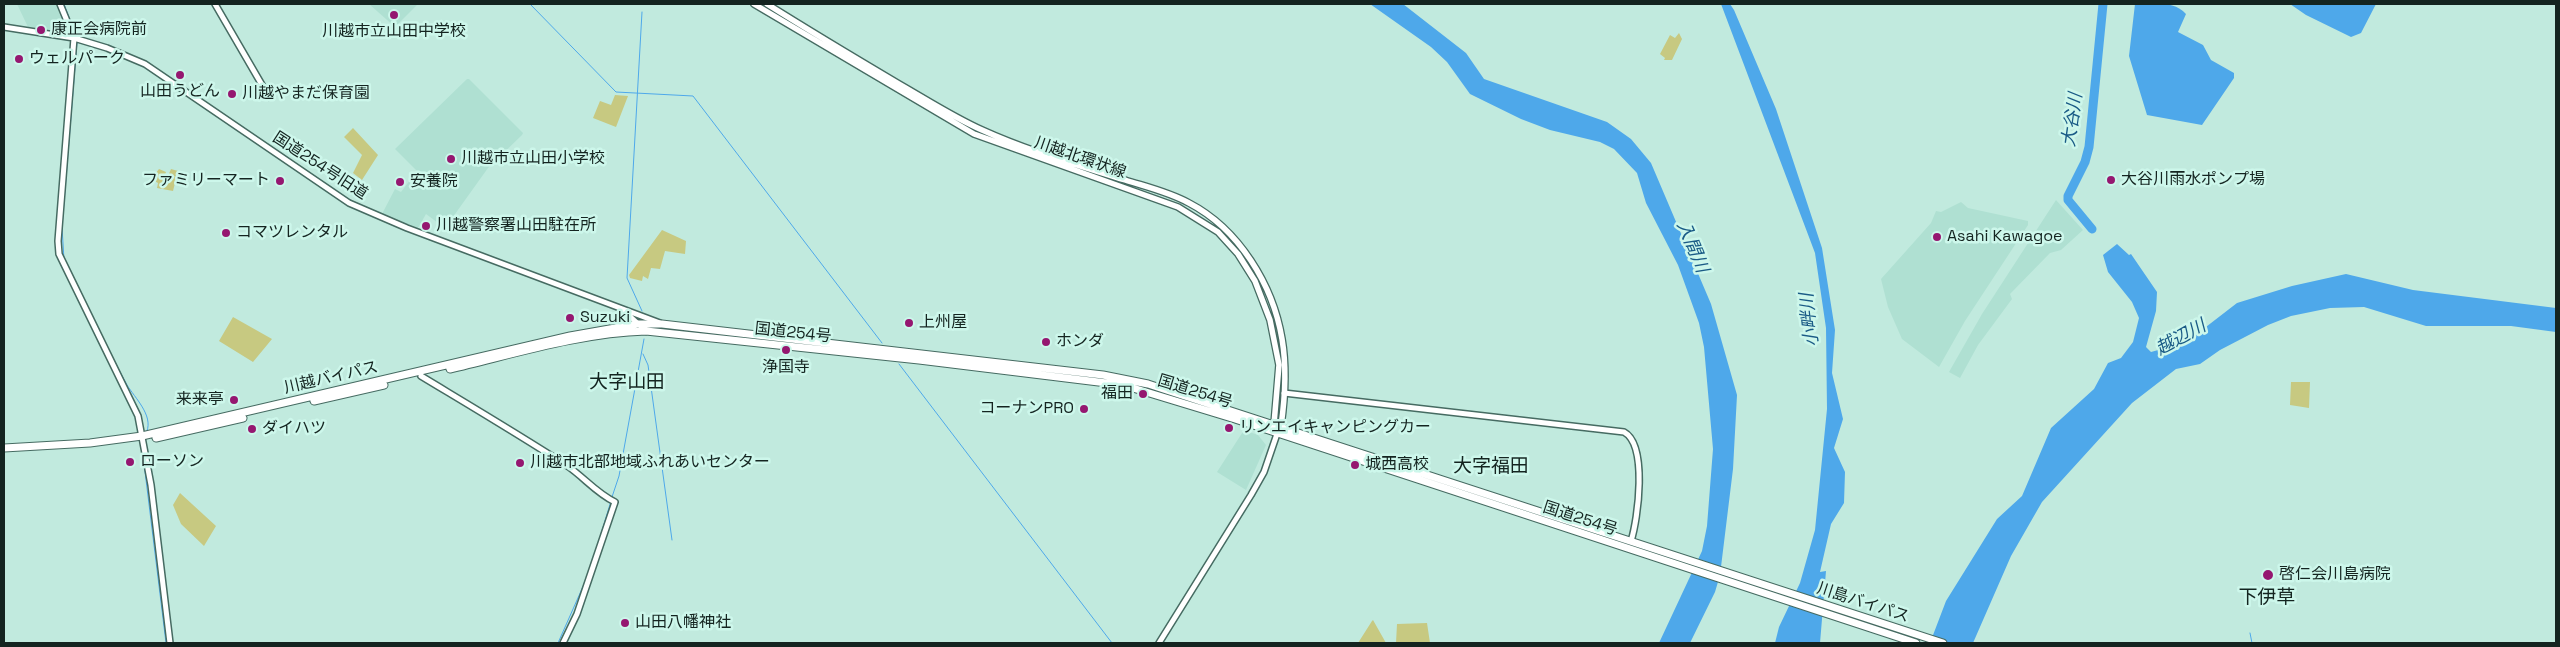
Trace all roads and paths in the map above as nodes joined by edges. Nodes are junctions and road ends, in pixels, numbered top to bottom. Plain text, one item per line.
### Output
1 (60, 4) edge
2 (215, 4) edge
3 (754, 4) edge
4 (767, 4) edge
5 (4, 28) edge
6 (74, 38) junction
7 (269, 97) dead end
8 (620, 308) junction
9 (638, 324) junction
10 (662, 324) junction
11 (616, 327) junction
12 (646, 331) junction
13 (421, 376) junction
14 (1284, 393) junction
15 (1278, 425) junction
16 (1276, 432) junction
17 (143, 438) junction
18 (4, 448) edge
19 (4, 453) edge
20 (1633, 542) junction
21 (1772, 587) joint
22 (1769, 595) joint
23 (170, 643) edge
24 (563, 643) edge
25 (1159, 643) edge
26 (1916, 643) edge
27 (1943, 643) edge

1 - 6 street
2 - 7 street
3 - 15 main road, 川越北環状線
4 - 14 main road, 川越北環状線
5 - 6 street, 国道254号旧道
6 - 8 street, 国道254号旧道
6 - 17 street
8 - 9 street
8 - 10 street, 国道254号旧道
8 - 11 street
9 - 10 highway, 川越バイパス
9 - 11 highway, 川越バイパス
9 - 12 street
10 - 15 highway, 国道254号
11 - 17 highway, 川越バイパス
12 - 13 highway, 川越バイパス
12 - 16 highway, 国道254号
13 - 17 highway, 川越バイパス
13 - 24 street
14 - 15 main road, 川越北環状線
14 - 20 street
15 - 16 street
15 - 20 highway, 国道254号
16 - 22 highway, 国道254号
16 - 25 street
17 - 18 highway, 川越バイパス
17 - 19 highway, 川越バイパス
17 - 23 street
20 - 21 highway, 国道254号
21 - 27 highway, 川島バイパス
22 - 26 highway, 川島バイパス

